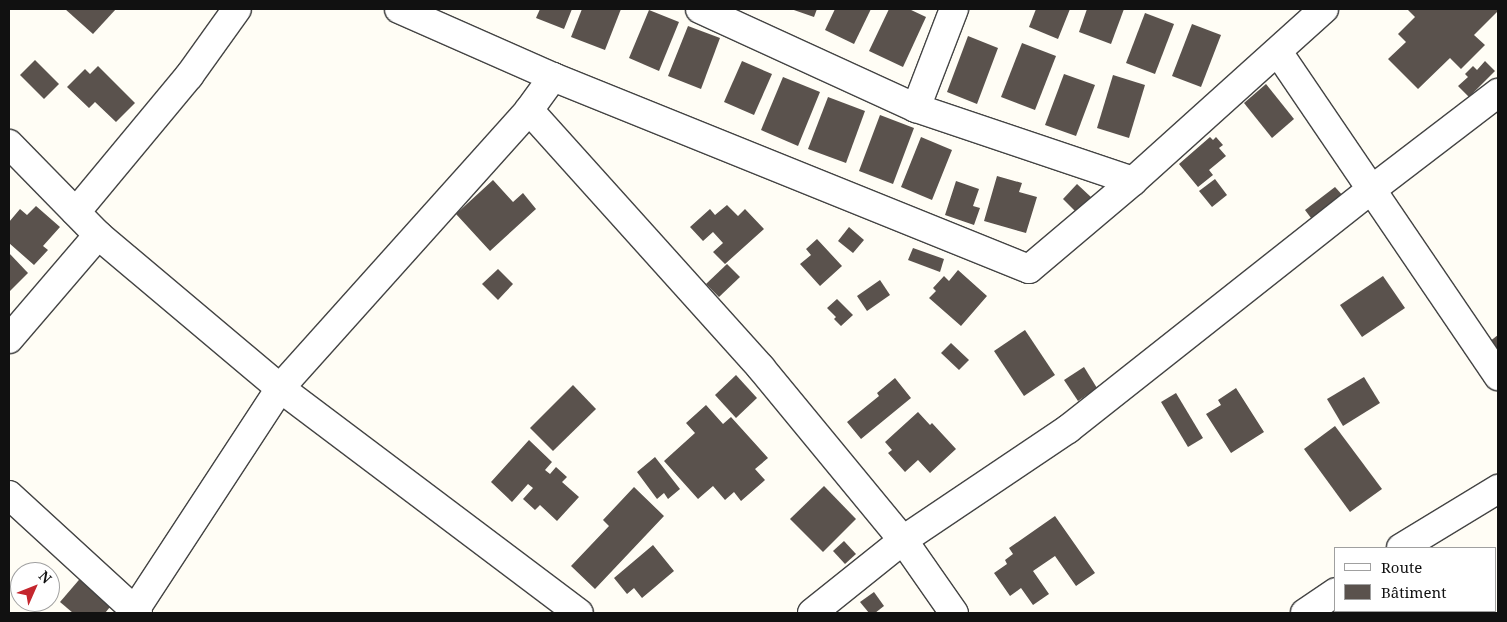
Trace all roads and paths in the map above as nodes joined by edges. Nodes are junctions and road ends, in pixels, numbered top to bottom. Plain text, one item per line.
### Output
1 (237, 9) edge
2 (398, 9) edge
3 (700, 9) edge
4 (954, 9) edge
5 (1324, 9) edge
6 (1278, 52) junction
7 (552, 77) junction
8 (1498, 93) edge
9 (916, 108) junction
10 (530, 110) junction
11 (9, 144) edge
12 (1133, 181) junction
13 (1371, 190) junction
14 (76, 212) junction
15 (98, 235) junction
16 (9, 339) edge
17 (1498, 376) edge
18 (280, 388) junction
19 (1498, 489) edge
20 (9, 495) edge
21 (903, 540) junction
22 (1403, 547) edge
23 (1334, 593) edge
24 (135, 612) edge
25 (579, 613) edge
26 (812, 613) edge
27 (954, 613) edge
28 (1304, 613) edge

1 - 14 street
2 - 7 street
3 - 9 street
4 - 9 street
5 - 6 street
6 - 12 street
6 - 13 street
7 - 10 street
7 - 12 street
8 - 13 street
9 - 12 street
10 - 18 street
10 - 21 street
11 - 14 street
13 - 17 street
13 - 21 street
14 - 15 street
15 - 16 street
15 - 18 street
18 - 24 street
18 - 25 street
19 - 22 street
20 - 24 street
21 - 26 street
21 - 27 street
23 - 28 street

